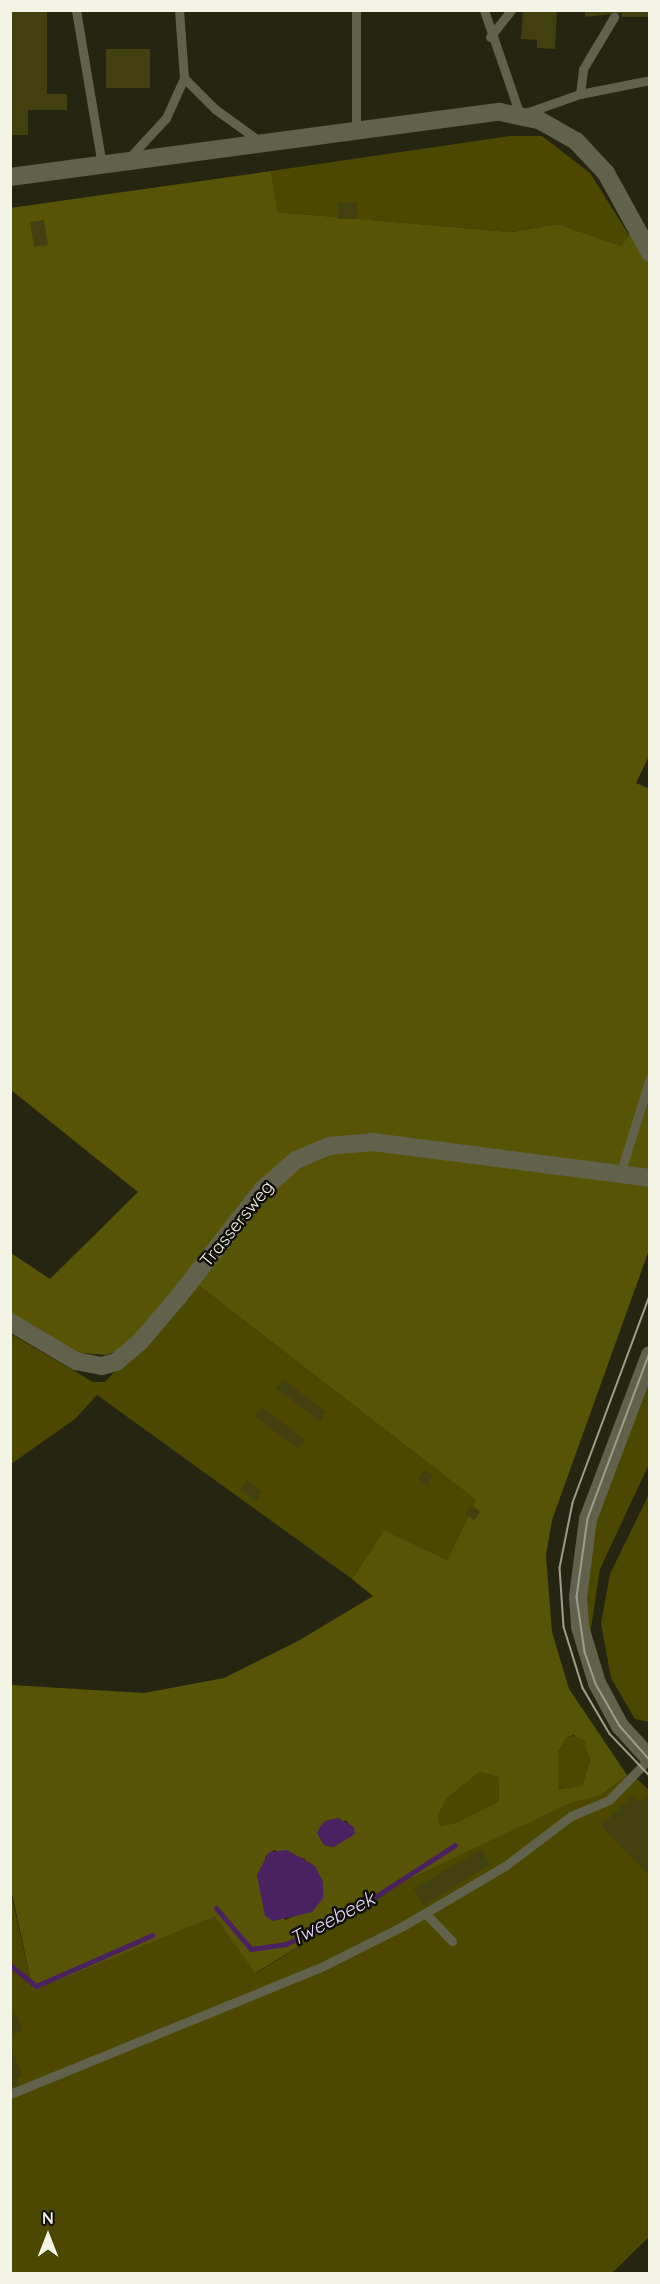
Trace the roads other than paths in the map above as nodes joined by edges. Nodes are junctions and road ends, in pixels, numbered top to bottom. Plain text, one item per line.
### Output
1 (76, 10) edge
2 (178, 10) edge
3 (346, 10) edge
4 (356, 10) edge
5 (484, 10) edge
6 (511, 10) edge
7 (614, 17) dead end
8 (356, 22) junction
9 (490, 37) junction
10 (184, 78) junction
11 (650, 80) edge
12 (580, 94) junction
13 (520, 115) junction
14 (356, 130) junction
15 (262, 143) junction
16 (124, 162) junction
17 (102, 165) junction
18 (10, 177) edge
19 (650, 253) edge
20 (650, 1078) edge
21 (621, 1172) junction
22 (650, 1178) edge
23 (10, 1322) edge
24 (650, 1355) edge
25 (649, 1759) edge
26 (425, 1913) junction
27 (452, 1941) dead end
28 (10, 2094) edge

1 - 17 lane
2 - 10 lane
3 - 8 lane
4 - 8 lane
5 - 9 lane
6 - 9 lane
7 - 12 lane
8 - 14 lane
9 - 13 lane
10 - 15 lane
10 - 16 lane
11 - 12 lane
12 - 13 lane
13 - 14 street
13 - 19 street
14 - 15 street
15 - 16 street
16 - 17 street
17 - 18 street
20 - 21 lane
21 - 22 street, Trassersweg
21 - 23 street, Trassersweg
24 - 25 street
25 - 26 lane
26 - 27 lane
26 - 28 lane

